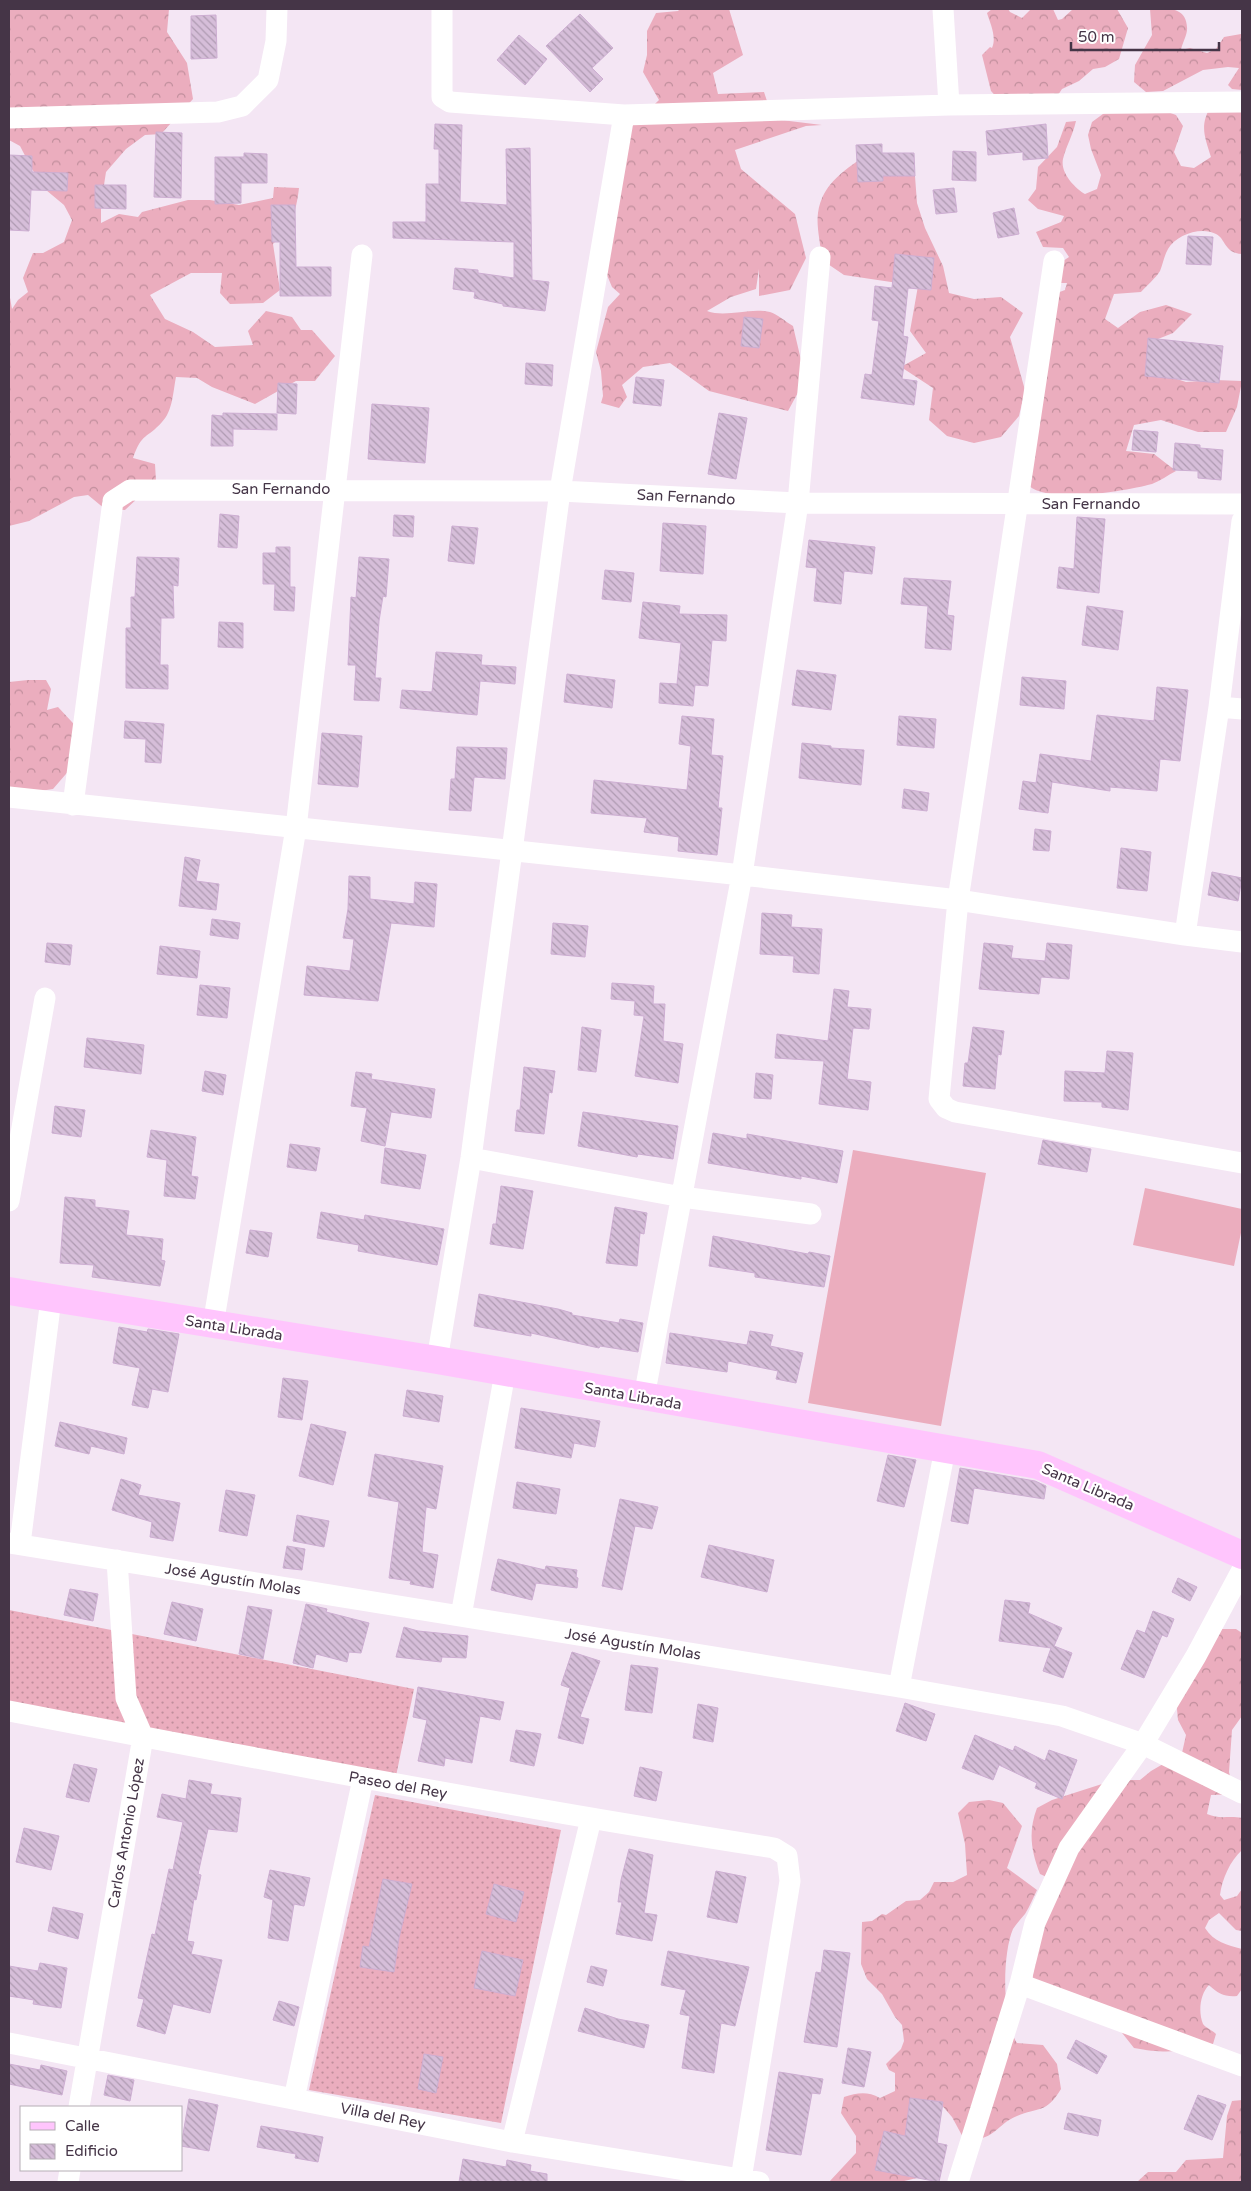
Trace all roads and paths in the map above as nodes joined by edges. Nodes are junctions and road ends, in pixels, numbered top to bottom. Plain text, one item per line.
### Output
1 (277, 9) edge
2 (442, 9) edge
3 (943, 9) edge
4 (1242, 102) edge
5 (949, 105) junction
6 (624, 115) junction
7 (9, 118) edge
8 (362, 255) dead end
9 (820, 257) dead end
10 (1054, 261) dead end
11 (335, 489) junction
12 (560, 491) junction
13 (798, 503) junction
14 (1017, 504) junction
15 (1242, 504) edge
16 (1242, 521) edge
17 (1219, 707) junction
18 (1242, 709) edge
19 (9, 797) edge
20 (73, 805) junction
21 (296, 828) junction
22 (513, 850) junction
23 (742, 875) junction
24 (958, 900) junction
25 (1185, 935) junction
26 (1242, 942) edge
27 (45, 998) dead end
28 (471, 1158) junction
29 (1242, 1163) edge
30 (682, 1197) junction
31 (9, 1201) edge
32 (811, 1214) dead end
33 (9, 1291) edge
34 (51, 1300) junction
35 (212, 1325) junction
36 (437, 1360) junction
37 (505, 1373) junction
38 (644, 1398) junction
39 (945, 1449) junction
40 (14, 1544) edge
41 (1242, 1555) edge
42 (117, 1560) junction
43 (1242, 1570) edge
44 (461, 1616) junction
45 (899, 1687) junction
46 (9, 1711) edge
47 (143, 1737) junction
48 (1143, 1744) junction
49 (363, 1779) junction
50 (1242, 1793) edge
51 (591, 1819) junction
52 (1020, 1984) junction
53 (9, 2043) edge
54 (86, 2058) junction
55 (1242, 2066) edge
56 (294, 2099) junction
57 (79, 2106) edge
58 (512, 2142) junction
59 (750, 2180) edge
60 (958, 2182) edge

1 - 7 street
2 - 6 street
3 - 5 street
4 - 5 street
5 - 6 street
6 - 12 street
8 - 11 street
9 - 13 street
10 - 14 street
11 - 12 street, San Fernando
11 - 20 street, San Fernando
11 - 21 street
12 - 13 street, San Fernando
12 - 22 street
13 - 14 street, San Fernando
13 - 23 street
14 - 15 street, San Fernando
14 - 24 street
16 - 17 street
17 - 18 street
17 - 25 street
19 - 20 street
20 - 21 street
21 - 22 street
21 - 35 street
22 - 23 street
22 - 28 street
23 - 24 street
23 - 30 street
24 - 25 street
24 - 29 street
25 - 26 street
27 - 31 street
28 - 30 street
28 - 36 street
30 - 32 street
30 - 38 street
33 - 34 street, Santa Librada
34 - 35 street, Santa Librada
34 - 40 street
35 - 36 street, Santa Librada
36 - 37 street, Santa Librada
37 - 38 street, Santa Librada
37 - 44 street
38 - 39 street, Santa Librada
39 - 41 street, Santa Librada
39 - 45 street
40 - 42 street, José Agustín Molas
42 - 44 street, José Agustín Molas
42 - 47 street, Carlos Antonio López
43 - 48 street
44 - 45 street, José Agustín Molas
45 - 48 street, José Agustín Molas
46 - 47 street, Paseo del Rey
47 - 49 street, Paseo del Rey
47 - 54 street, Carlos Antonio López
48 - 50 street, José Agustín Molas
48 - 52 street
49 - 51 street, Paseo del Rey
49 - 56 street
51 - 58 street
51 - 59 street, Paseo del Rey
52 - 55 street
52 - 60 street
53 - 54 street, Villa del Rey
54 - 56 street, Villa del Rey
54 - 57 street, Carlos Antonio López
56 - 58 street, Villa del Rey
58 - 59 street, Villa del Rey

